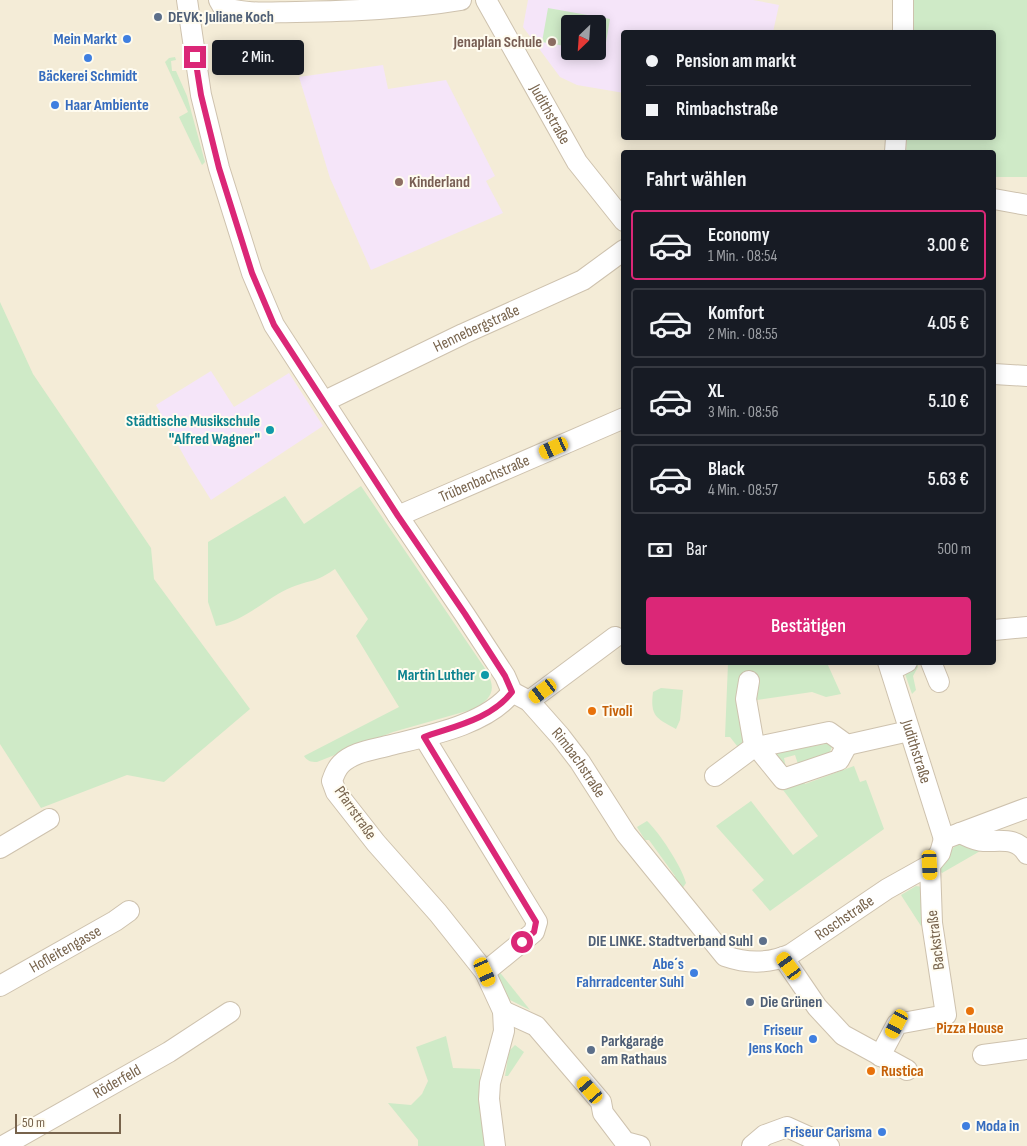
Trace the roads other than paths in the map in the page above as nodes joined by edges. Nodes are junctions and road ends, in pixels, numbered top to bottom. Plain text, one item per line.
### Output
1 (187, 0) edge
2 (219, 0) edge
3 (462, 0) edge
4 (486, 0) edge
5 (903, 0) edge
6 (903, 30) edge
7 (996, 199) edge
8 (1027, 205) edge
9 (621, 217) edge
10 (621, 252) edge
11 (996, 374) edge
12 (1027, 376) edge
13 (325, 401) junction
14 (621, 419) edge
15 (398, 516) junction
16 (1027, 627) edge
17 (996, 630) edge
18 (615, 637) dead end
19 (895, 665) edge
20 (932, 665) edge
21 (749, 681) dead end
22 (939, 682) dead end
23 (520, 696) junction
24 (909, 731) junction
25 (424, 737) junction
26 (847, 745) junction
27 (757, 747) junction
28 (715, 776) dead end
29 (1027, 808) edge
30 (49, 819) dead end
31 (952, 836) junction
32 (0, 848) edge
33 (1027, 854) edge
34 (930, 865) junction
35 (129, 911) dead end
36 (725, 956) joint
37 (783, 957) junction
38 (485, 972) junction
39 (0, 986) edge
40 (503, 1011) junction
41 (230, 1012) dead end
42 (1027, 1049) edge
43 (982, 1055) dead end
44 (880, 1056) junction
45 (907, 1070) dead end
46 (630, 1145) edge
47 (3, 1146) edge
48 (495, 1146) edge
49 (752, 1146) edge
50 (829, 1146) edge

1 - 13 street, Rimbachstraße
2 - 3 street
4 - 9 street, Judithstraße
5 - 6 street
7 - 8 street
10 - 13 street, Hennebergstraße
11 - 12 street
13 - 15 street, Rimbachstraße
14 - 15 street, Trübenbachstraße
15 - 23 street, Rimbachstraße
16 - 17 street
18 - 23 street, Pfarrstraße
19 - 24 street, Judithstraße
20 - 22 street
21 - 27 street
23 - 25 street, Pfarrstraße
23 - 36 street, Rimbachstraße
24 - 26 street
24 - 31 street, Judithstraße
25 - 38 street
25 - 38 street, Pfarrstraße
26 - 27 street
26 - 27 street
27 - 28 street
29 - 31 street
30 - 32 street
31 - 33 street
31 - 34 street, Roschstraße
34 - 37 street, Roschstraße
34 - 44 street, Backstraße
35 - 39 street, Hofleitengasse
36 - 37 street, Roschstraße
37 - 44 street
38 - 40 street, Pfarrstraße
40 - 46 street
40 - 48 street, Pfarrstraße
41 - 47 street, Röderfeld
42 - 43 street
44 - 45 street
49 - 50 street

